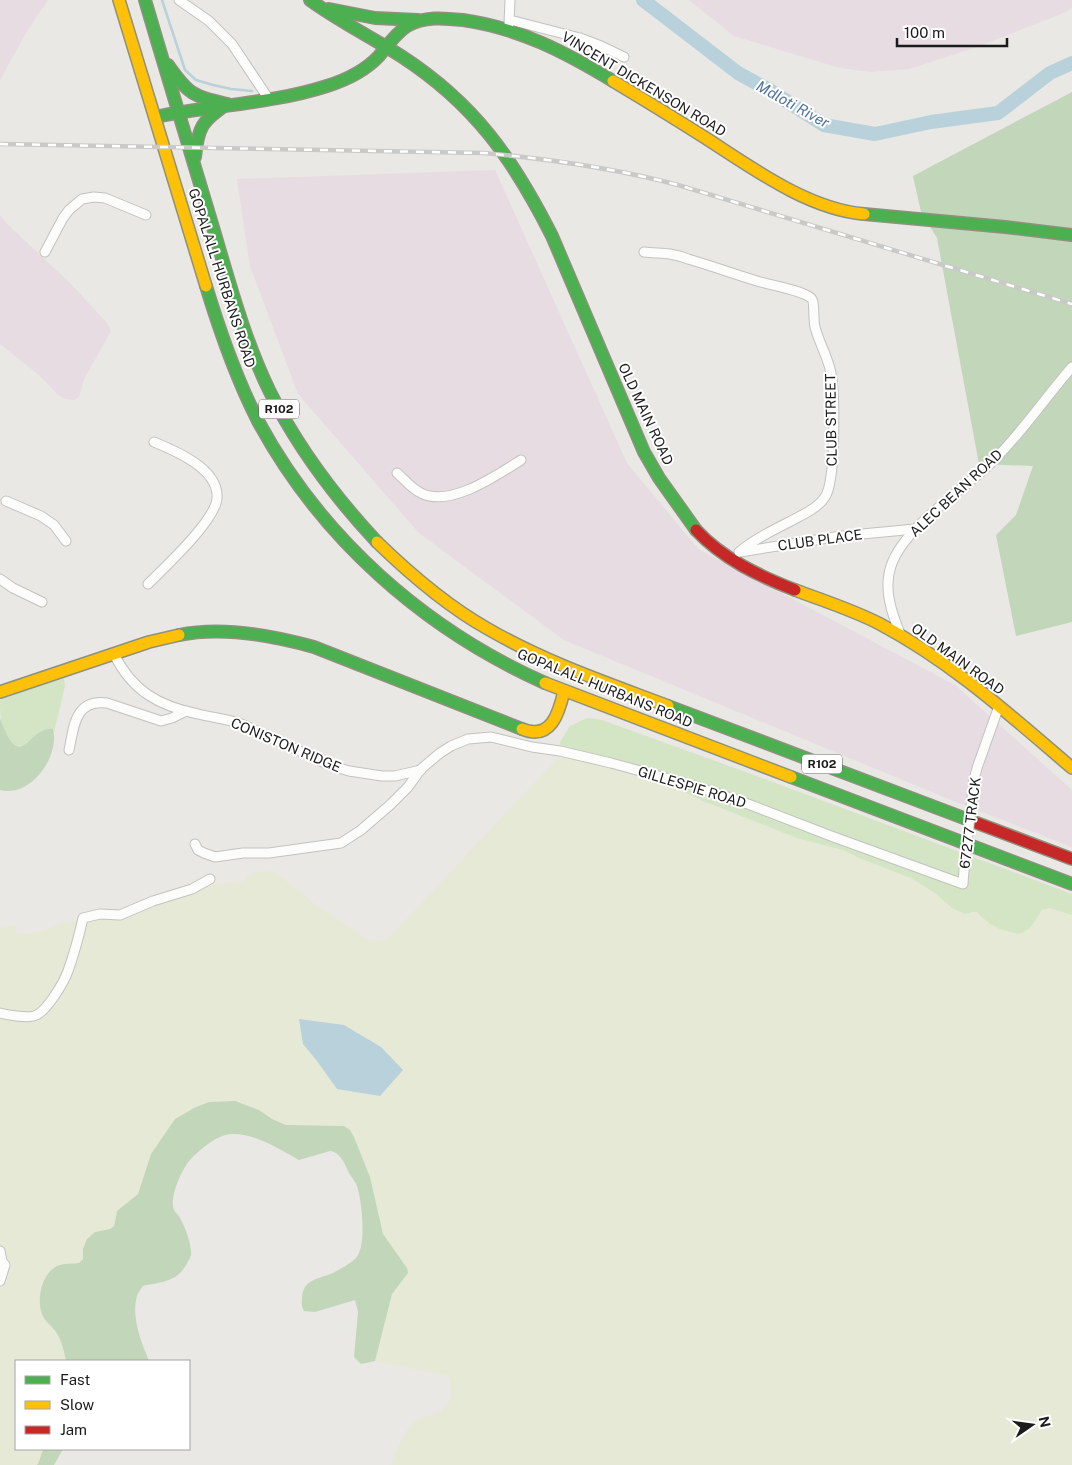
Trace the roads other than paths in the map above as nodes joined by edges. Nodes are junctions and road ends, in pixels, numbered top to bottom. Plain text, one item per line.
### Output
1 (119, 0) edge
2 (145, 0) edge
3 (179, 0) edge
4 (310, 0) edge
5 (510, 3) edge
6 (320, 8) junction
7 (421, 20) junction
8 (509, 24) junction
9 (386, 46) junction
10 (161, 56) junction
11 (624, 57) dead end
12 (268, 98) junction
13 (227, 104) junction
14 (178, 112) junction
15 (154, 117) junction
16 (194, 164) junction
17 (146, 215) dead end
18 (1072, 235) edge
19 (45, 252) dead end
20 (644, 252) dead end
21 (1072, 367) edge
22 (154, 442) dead end
23 (521, 460) dead end
24 (397, 473) dead end
25 (6, 502) dead end
26 (915, 529) junction
27 (66, 541) dead end
28 (739, 552) junction
29 (725, 556) junction
30 (0, 579) edge
31 (148, 584) dead end
32 (42, 602) dead end
33 (901, 636) junction
34 (114, 654) junction
35 (545, 658) junction
36 (586, 675) junction
37 (564, 691) junction
38 (0, 692) edge
39 (999, 706) junction
40 (186, 711) junction
41 (69, 750) dead end
42 (1072, 768) edge
43 (421, 770) junction
44 (399, 776) junction
45 (408, 787) junction
46 (195, 844) dead end
47 (1072, 859) edge
48 (210, 879) dead end
49 (963, 884) joint
50 (1072, 884) edge
51 (0, 1013) edge
52 (0, 1251) edge
53 (0, 1281) edge

1 - 15 main road, GOPALALL HURBANS ROAD / R102
2 - 10 main road, GOPALALL HURBANS ROAD / R102
3 - 12 street
4 - 6 main road, OLD MAIN ROAD
5 - 8 street
6 - 7 main road
6 - 9 main road, OLD MAIN ROAD
7 - 8 main road, VINCENT DICKENSON ROAD
7 - 9 main road, VINCENT DICKENSON ROAD
8 - 11 street
8 - 18 main road, VINCENT DICKENSON ROAD
9 - 12 main road, VINCENT DICKENSON ROAD
9 - 29 main road, OLD MAIN ROAD
10 - 13 main road
10 - 14 main road, GOPALALL HURBANS ROAD / R102
12 - 13 main road, VINCENT DICKENSON ROAD
13 - 14 main road, VINCENT DICKENSON ROAD
13 - 16 main road
14 - 15 main road, VINCENT DICKENSON ROAD
14 - 16 main road, GOPALALL HURBANS ROAD / R102
15 - 37 main road, GOPALALL HURBANS ROAD / R102
16 - 35 main road, GOPALALL HURBANS ROAD / R102
17 - 19 street
20 - 28 street, CLUB STREET
21 - 26 street, ALEC BEAN ROAD
22 - 31 street
23 - 24 street
25 - 27 street
26 - 28 street, CLUB PLACE
26 - 33 street, ALEC BEAN ROAD
28 - 29 street, CLUB PLACE
29 - 33 main road, OLD MAIN ROAD
30 - 32 street
33 - 39 main road, OLD MAIN ROAD
34 - 37 main road
34 - 38 main road
34 - 40 street, CONISTON RIDGE
35 - 36 main road, GOPALALL HURBANS ROAD / R102
35 - 37 main road
36 - 37 main road
36 - 47 main road, GOPALALL HURBANS ROAD / R102
37 - 50 main road, GOPALALL HURBANS ROAD / R102
39 - 42 main road, OLD MAIN ROAD
39 - 49 street, 67277 TRACK, bridge
40 - 41 street
40 - 44 street, CONISTON RIDGE
43 - 44 street, CONISTON RIDGE
43 - 45 street
43 - 49 street, GILLESPIE ROAD
44 - 45 street
45 - 46 street
48 - 51 street
52 - 53 street

